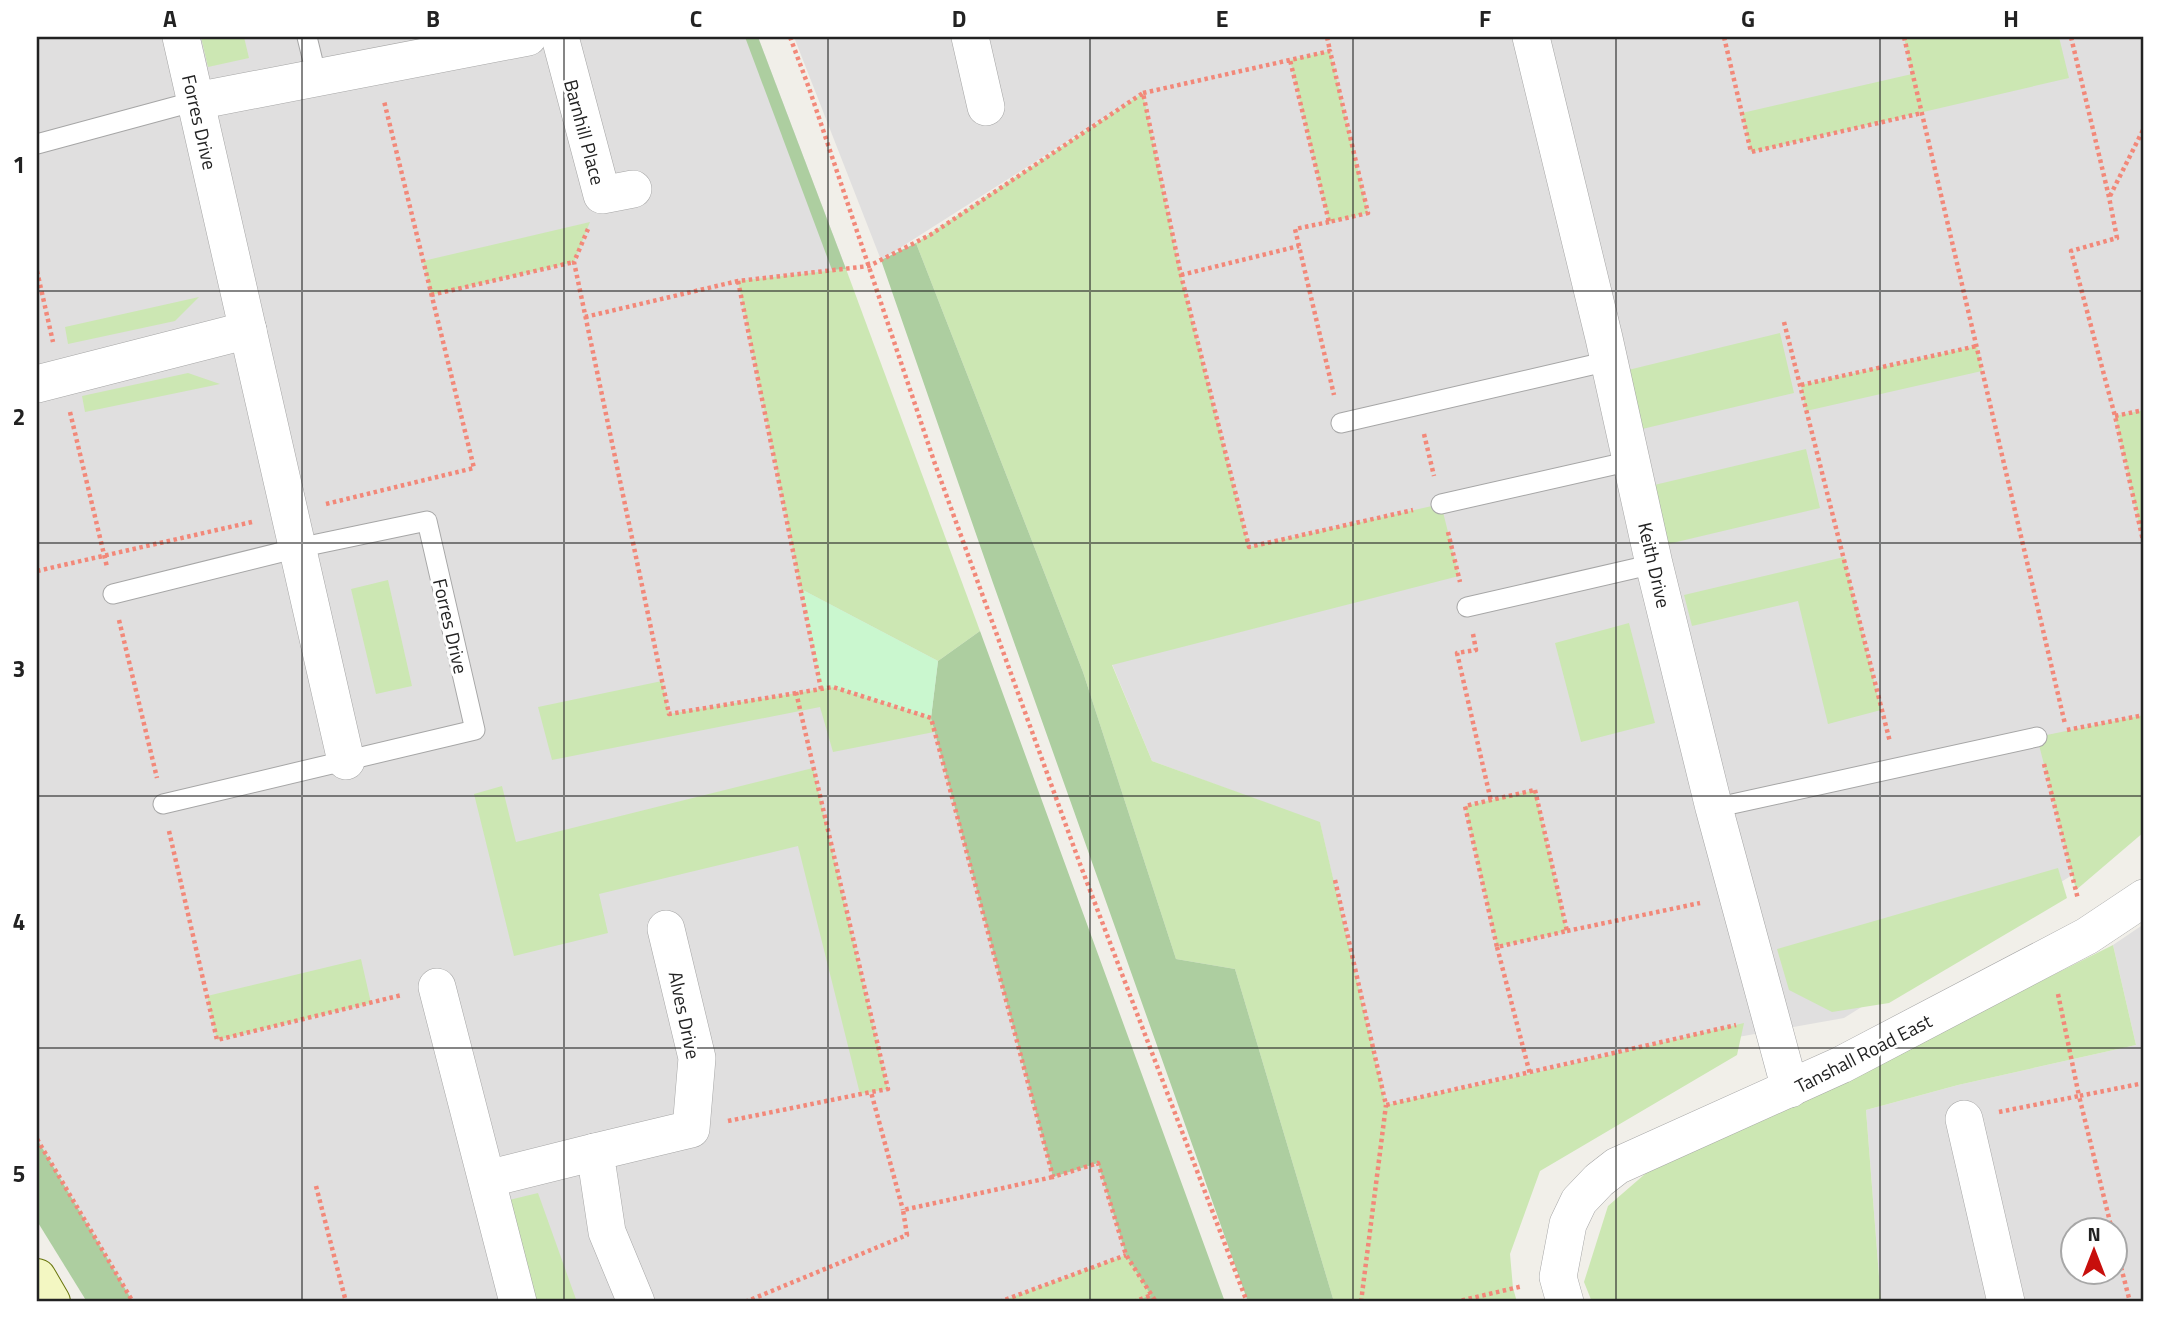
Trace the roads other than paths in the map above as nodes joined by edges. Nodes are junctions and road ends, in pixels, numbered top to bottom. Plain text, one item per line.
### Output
1 (181, 37) edge
2 (307, 37) edge
3 (528, 37) edge
4 (560, 37) edge
5 (970, 37) edge
6 (1531, 37) edge
7 (317, 78) junction
8 (196, 102) junction
9 (986, 107) dead end
10 (37, 144) edge
11 (618, 192) road end
12 (248, 330) junction
13 (1609, 361) junction
14 (49, 381) edge
15 (1341, 423) road end
16 (1631, 461) junction
17 (1441, 504) road end
18 (298, 548) junction
19 (1654, 564) junction
20 (113, 594) road end
21 (1466, 607) road end
22 (2037, 737) road end
23 (346, 761) junction
24 (163, 804) road end
25 (1714, 807) junction
26 (2144, 898) edge
27 (666, 929) dead end
28 (437, 987) road end
29 (1790, 1089) junction
30 (1964, 1119) road end
31 (595, 1152) junction
32 (487, 1179) junction
33 (37, 1278) edge
34 (1562, 1290) edge
35 (51, 1302) edge
36 (518, 1302) edge
37 (636, 1302) edge
38 (2006, 1302) edge

1 - 8 street, Forres Drive
2 - 7 lane
3 - 7 street
4 - 11 street, Barnhill Place
5 - 9 street
6 - 13 street, Keith Drive
7 - 8 street
8 - 10 lane
8 - 12 street, Forres Drive
12 - 14 street
12 - 18 street, Forres Drive
13 - 15 lane
13 - 16 street, Keith Drive
16 - 17 lane
16 - 19 street, Keith Drive
18 - 20 lane, Forres Drive
18 - 23 street, Forres Drive
18 - 23 lane, Forres Drive
19 - 21 lane
19 - 25 street, Keith Drive
22 - 25 lane
23 - 24 lane, Forres Drive
25 - 29 street, Keith Drive
26 - 29 street, Tanshall Road East
27 - 31 street, Alves Drive
28 - 32 street
29 - 34 street, Tanshall Road East
30 - 38 street
31 - 32 street
31 - 37 street
32 - 36 street
33 - 35 street

